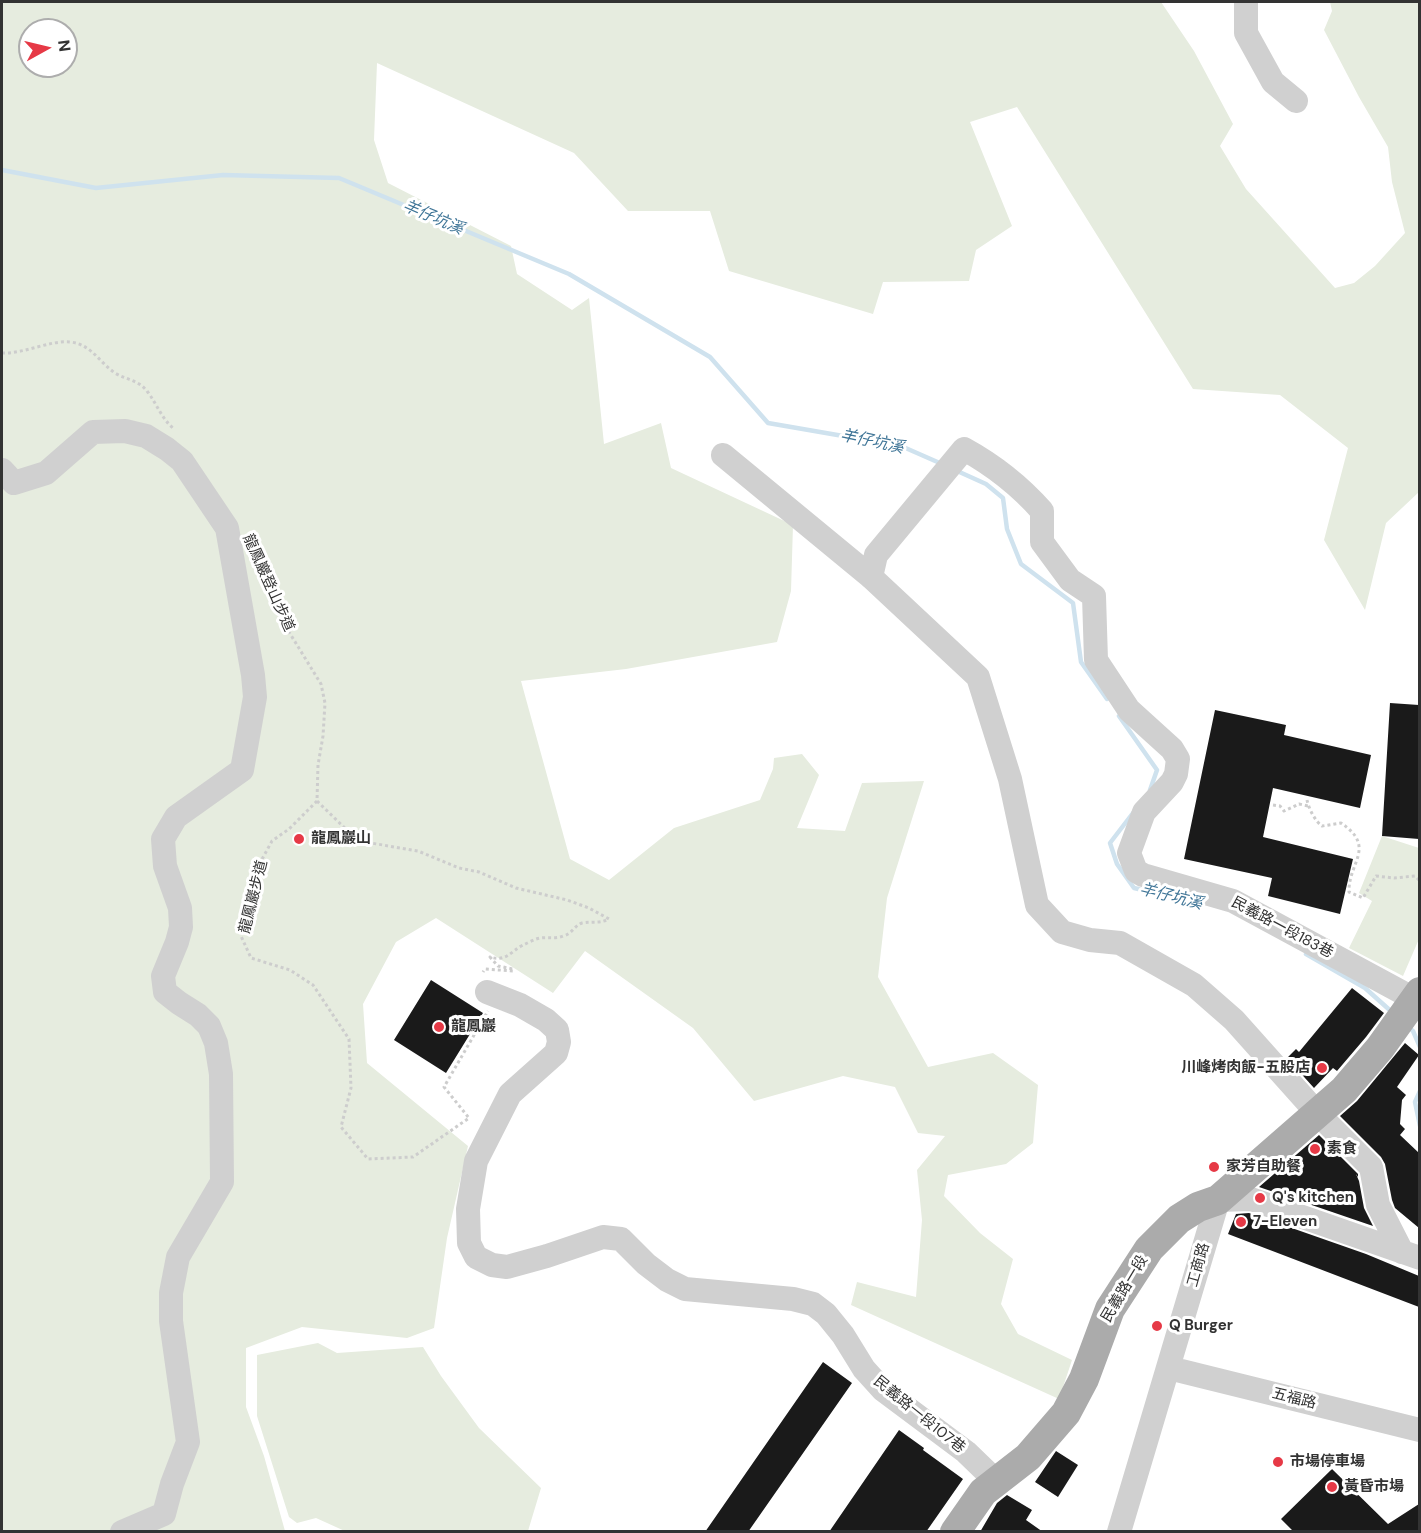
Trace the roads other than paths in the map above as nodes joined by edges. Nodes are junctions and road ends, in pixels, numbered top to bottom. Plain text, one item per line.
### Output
1 (1246, 2) edge
2 (1296, 102) dead end
3 (723, 455) dead end
4 (2, 470) edge
5 (871, 577) junction
6 (491, 993) road end
7 (1418, 996) edge
8 (1318, 1114) junction
9 (1218, 1200) junction
10 (1411, 1255) edge
11 (1169, 1368) junction
12 (1419, 1430) edge
13 (996, 1481) junction
14 (122, 1532) edge
15 (955, 1532) edge
16 (1119, 1532) edge

1 - 2 street
3 - 5 street
4 - 14 street
5 - 7 street, 民義路一段183巷
5 - 8 street
6 - 13 street, 民義路一段107巷
7 - 8 main road, 民義路一段
8 - 9 main road, 民義路一段
8 - 10 street
9 - 10 street
9 - 11 street, 工商路
9 - 13 main road, 民義路一段
11 - 12 street, 五福路
11 - 16 street, 工商路
13 - 15 main road, 民義路一段

